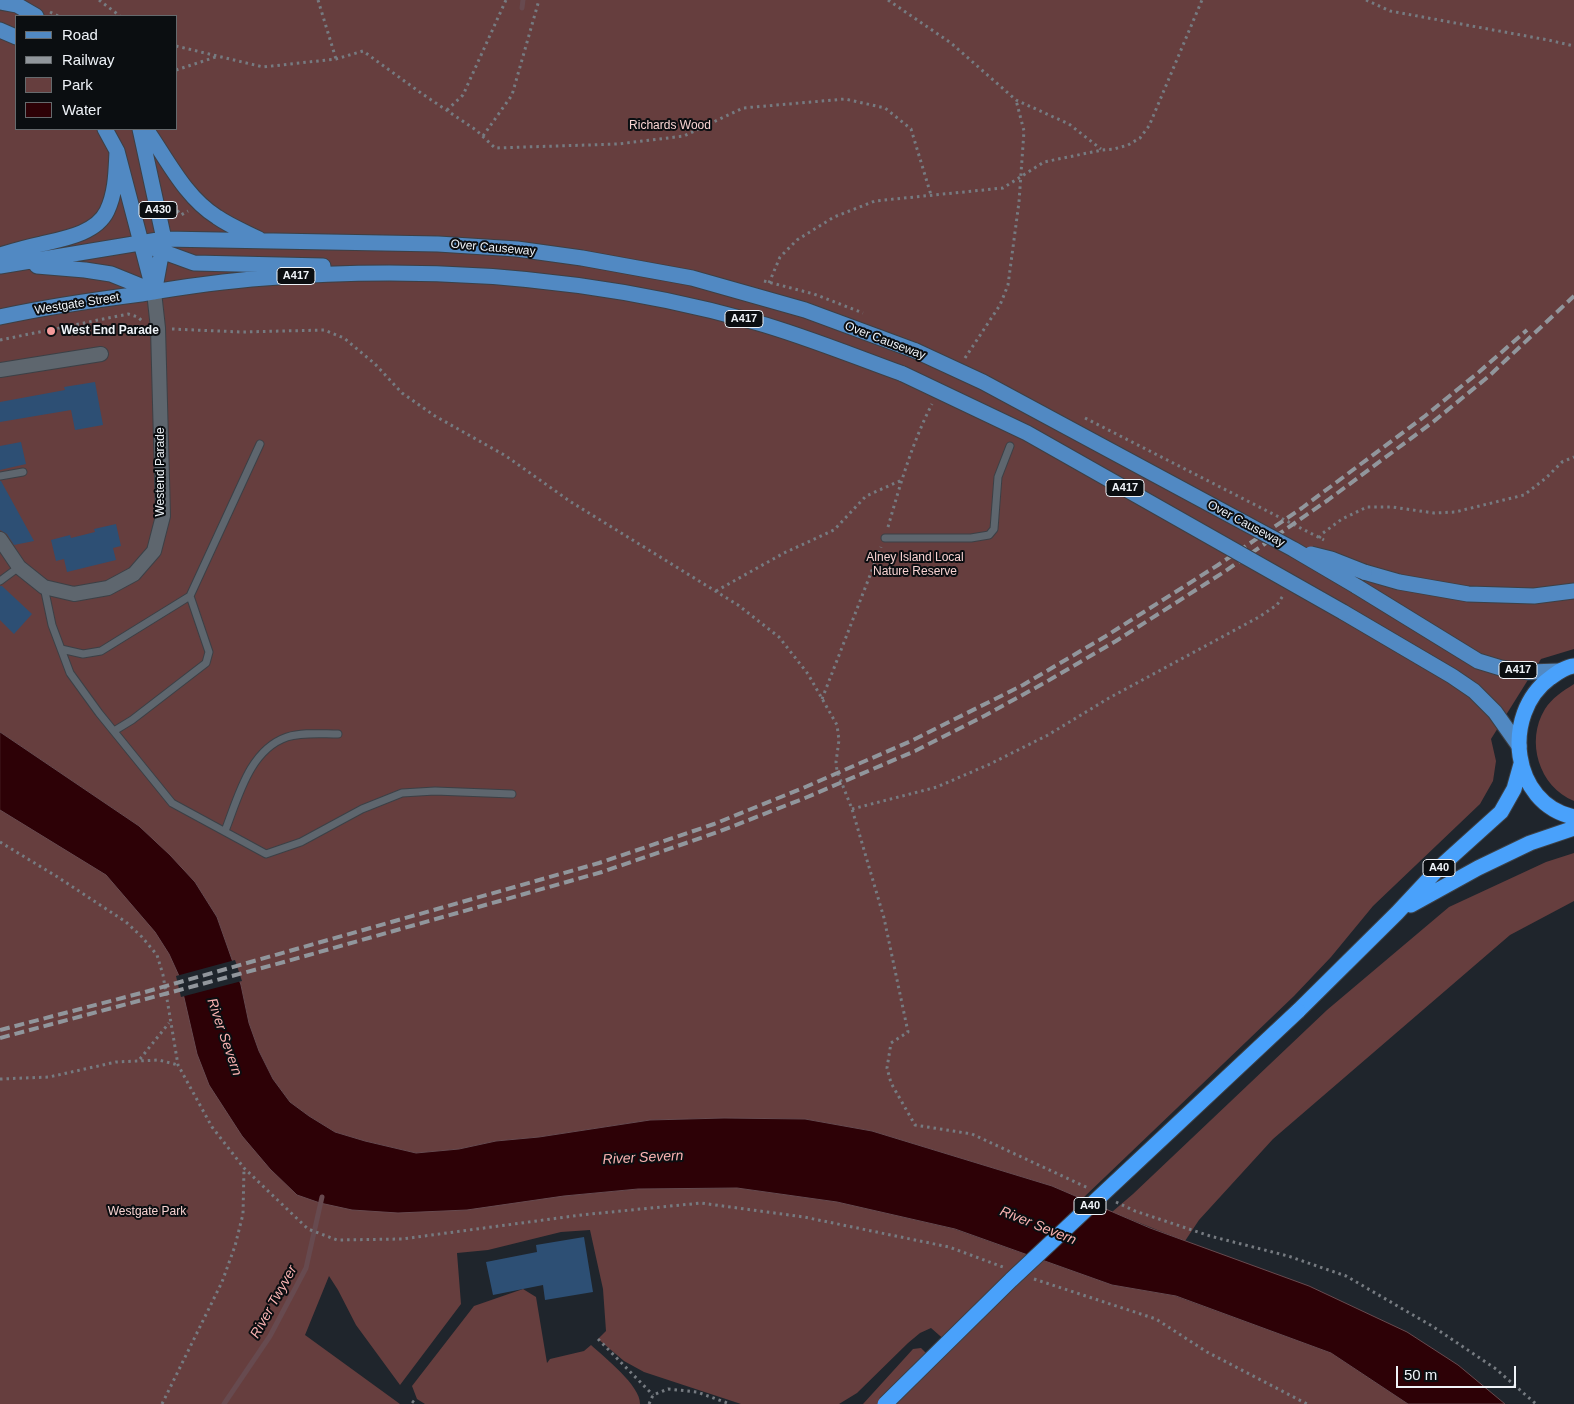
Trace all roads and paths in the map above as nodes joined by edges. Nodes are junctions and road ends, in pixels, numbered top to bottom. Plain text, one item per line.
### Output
1 (99, 0) edge
2 (318, 0) edge
3 (506, 0) edge
4 (539, 0) edge
5 (888, 0) edge
6 (1202, 0) edge
7 (1366, 0) edge
8 (0, 2) edge
9 (34, 15) edge
10 (119, 15) edge
11 (0, 30) edge
12 (15, 37) edge
13 (178, 46) edge
14 (1574, 46) edge
15 (219, 56) junction
16 (336, 59) junction
17 (178, 69) edge
18 (1016, 100) junction
19 (447, 110) junction
20 (106, 130) edge
21 (140, 130) edge
22 (147, 130) edge
23 (482, 136) junction
24 (1102, 150) junction
25 (117, 151) junction
26 (1021, 175) junction
27 (931, 195) junction
28 (262, 240) junction
29 (140, 243) junction
30 (163, 246) junction
31 (1, 262) edge
32 (388, 273) junction
33 (154, 292) junction
34 (763, 298) junction
35 (0, 318) edge
36 (754, 322) junction
37 (158, 328) junction
38 (0, 340) edge
39 (101, 354) dead end
40 (958, 354) dead end
41 (966, 358) dead end
42 (961, 365) dead end
43 (0, 370) edge
44 (937, 396) dead end
45 (1078, 414) dead end
46 (260, 444) dead end
47 (1010, 446) dead end
48 (1574, 457) edge
49 (23, 472) dead end
50 (0, 476) edge
51 (902, 480) junction
52 (885, 538) junction
53 (0, 539) edge
54 (1318, 541) dead end
55 (1326, 541) dead end
56 (1293, 549) junction
57 (20, 567) junction
58 (0, 581) edge
59 (44, 587) junction
60 (1288, 589) dead end
61 (715, 591) junction
62 (1574, 591) edge
63 (190, 596) junction
64 (61, 649) junction
65 (1569, 667) edge
66 (822, 700) junction
67 (114, 731) junction
68 (338, 734) dead end
69 (1519, 746) junction
70 (1521, 764) junction
71 (512, 794) dead end
72 (1574, 817) edge
73 (1574, 828) edge
74 (225, 832) junction
75 (0, 842) edge
76 (1397, 914) junction
77 (170, 1023) junction
78 (140, 1060) junction
79 (178, 1065) junction
80 (0, 1078) edge
81 (244, 1168) junction
82 (1004, 1267) dead end
83 (1031, 1277) dead end
84 (598, 1339) dead end
85 (653, 1395) junction
86 (412, 1401) dead end
87 (162, 1404) edge
88 (416, 1404) edge
89 (649, 1404) edge
90 (730, 1404) edge
91 (885, 1404) edge
92 (1307, 1404) edge

1 - 10 path
2 - 16 path
3 - 19 path
4 - 23 path
5 - 18 path
6 - 24 path
7 - 14 path
8 - 9 main road
11 - 12 main road
13 - 15 path
15 - 16 path
15 - 17 path
16 - 19 path
18 - 24 path
18 - 26 path
19 - 23 path
20 - 25 main road, A430
21 - 30 main road, A430
22 - 28 main road, A430
23 - 27 path
24 - 26 path
25 - 29 main road, A430
25 - 31 main road
26 - 27 path
26 - 42 path
27 - 34 path
28 - 30 main road, Over Causeway / A417
28 - 34 main road, Over Causeway / A417
29 - 30 main road, Over Causeway / A417
29 - 31 main road, A417
29 - 33 main road
30 - 32 main road, A417
30 - 33 main road, A430
31 - 33 main road, A417
32 - 33 main road, Over Causeway / A417
32 - 36 main road, Over Causeway / A417
33 - 35 main road, Westgate Street / A417
33 - 37 street, Westend Parade
34 - 36 main road
34 - 56 main road, Over Causeway / A417, bridge
36 - 69 main road, Over Causeway / A417, bridge
37 - 38 path
37 - 59 street, Westend Parade
37 - 61 path
39 - 43 street
40 - 41 path
44 - 51 path
45 - 55 path
46 - 63 lane
47 - 52 lane
48 - 54 path
49 - 50 lane
51 - 52 path
51 - 61 path
52 - 66 path
53 - 57 street, Westend Parade
56 - 62 main road, bridge
56 - 65 main road, Over Causeway / A417, bridge
57 - 58 lane
57 - 59 street, Westend Parade
59 - 64 lane
60 - 66 path
61 - 66 path
63 - 64 lane
63 - 67 lane
64 - 67 lane
65 - 69 highway, A40
67 - 74 lane
68 - 74 lane
69 - 70 highway, A40
70 - 72 highway, A40
70 - 76 highway, A40
71 - 74 lane
73 - 76 highway, A40
75 - 77 path
76 - 91 highway, A40, bridge
77 - 78 path
77 - 79 path
78 - 79 path
78 - 80 path
79 - 81 path
81 - 82 path
81 - 87 path
83 - 92 path
84 - 85 path
85 - 89 path
85 - 90 path
86 - 88 path

